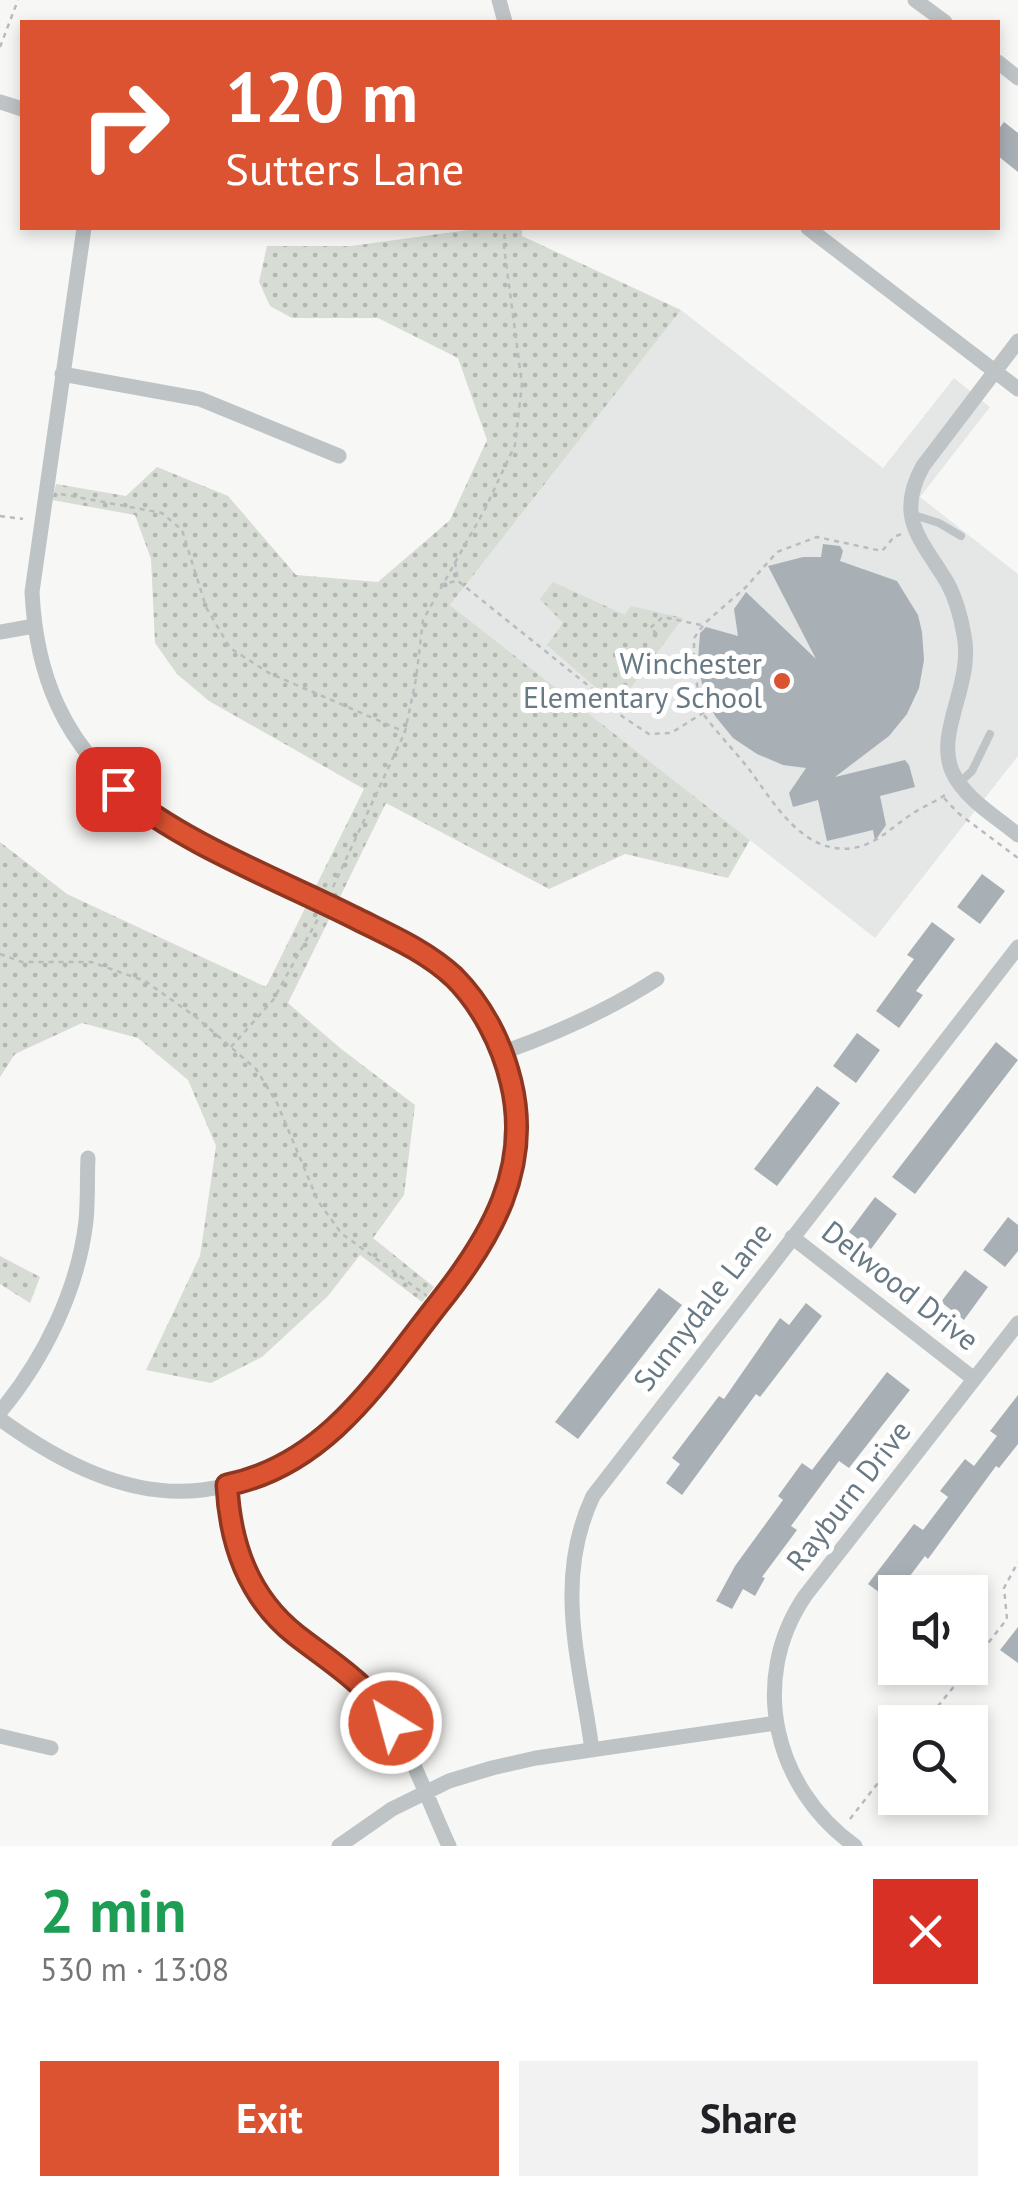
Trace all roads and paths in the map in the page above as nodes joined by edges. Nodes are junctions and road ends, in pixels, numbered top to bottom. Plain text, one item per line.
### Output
1 (18, 0) edge
2 (915, 0) edge
3 (942, 20) edge
4 (0, 47) edge
5 (84, 230) edge
6 (505, 230) edge
7 (811, 230) edge
8 (1018, 341) edge
9 (995, 371) junction
10 (62, 374) junction
11 (1018, 389) edge
12 (339, 456) dead end
13 (42, 505) junction
14 (0, 516) edge
15 (913, 521) junction
16 (962, 536) dead end
17 (455, 561) junction
18 (458, 581) junction
19 (440, 585) junction
20 (34, 626) junction
21 (703, 626) junction
22 (0, 632) edge
23 (657, 634) dead end
24 (704, 714) junction
25 (405, 732) junction
26 (990, 734) dead end
27 (960, 782) junction
28 (943, 797) junction
29 (1018, 834) edge
30 (1018, 858) edge
31 (326, 903) junction
32 (1018, 948) edge
33 (0, 954) edge
34 (657, 978) dead end
35 (231, 1047) junction
36 (501, 1053) junction
37 (88, 1158) dead end
38 (792, 1237) junction
39 (439, 1304) junction
40 (1018, 1323) edge
41 (974, 1379) junction
42 (0, 1416) edge
43 (227, 1485) junction
44 (1018, 1562) edge
45 (988, 1642) edge
46 (955, 1685) edge
47 (939, 1705) edge
48 (776, 1723) junction
49 (0, 1736) edge
50 (51, 1748) dead end
51 (592, 1750) junction
52 (878, 1783) edge
53 (424, 1793) junction
54 (838, 1834) junction
55 (340, 1846) edge
56 (449, 1846) edge
57 (854, 1846) edge

1 - 4 path
2 - 3 street
5 - 10 street
6 - 17 path
7 - 9 street
8 - 9 street
9 - 11 street
9 - 15 street
10 - 12 street
10 - 13 street
13 - 14 path
13 - 20 street
13 - 25 path
15 - 16 lane
15 - 21 path
15 - 27 street
17 - 18 path
17 - 19 path
18 - 19 path
18 - 24 path
19 - 25 path
20 - 22 street
20 - 31 street
21 - 23 path
21 - 24 path
24 - 28 path
25 - 31 path
26 - 27 lane
27 - 28 path
27 - 29 street
28 - 30 path
31 - 35 path
31 - 36 street
32 - 38 street, Sunnydale Lane
33 - 35 path
34 - 36 street
35 - 39 path
36 - 39 street
37 - 42 street
38 - 41 street, Delwood Drive
38 - 51 street, Sunnydale Lane
39 - 43 street
40 - 41 street, Rayburn Drive
41 - 48 street, Rayburn Drive
42 - 43 street
43 - 53 street
44 - 45 path
46 - 47 path
48 - 51 street
48 - 54 street, Rayburn Drive
49 - 50 street
51 - 53 street
52 - 54 path
53 - 55 street
53 - 56 street
54 - 57 street, Rayburn Drive

